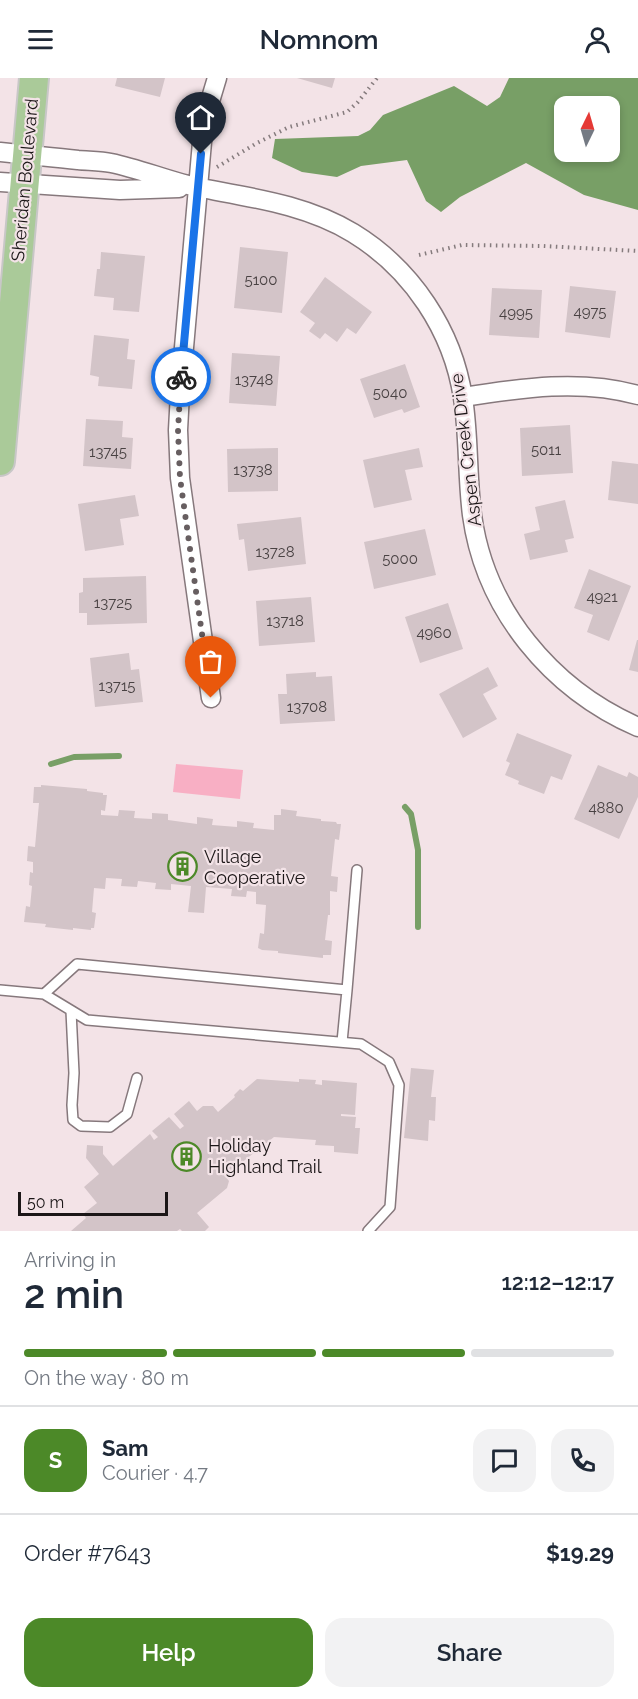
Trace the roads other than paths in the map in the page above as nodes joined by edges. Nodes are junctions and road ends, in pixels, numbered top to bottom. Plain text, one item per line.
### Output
1 (34, 78) edge
2 (217, 78) edge
3 (14, 154) edge
4 (12, 183) edge
5 (198, 187) junction
6 (638, 395) edge
7 (463, 397) junction
8 (0, 461) edge
9 (211, 698) dead end
10 (638, 727) edge
11 (357, 870) dead end
12 (0, 990) edge
13 (346, 990) junction
14 (44, 993) junction
15 (71, 1011) junction
16 (342, 1042) junction
17 (137, 1078) dead end
18 (368, 1231) edge

1 - 3 main road, Sheridan Boulevard
2 - 5 street
3 - 4 main road, Sheridan Boulevard
3 - 5 street, Aspen Creek Drive
4 - 5 street, Aspen Creek Drive
4 - 8 main road, Sheridan Boulevard
5 - 7 street, Aspen Creek Drive
5 - 9 street
6 - 7 street
7 - 10 street, Aspen Creek Drive
11 - 13 lane
12 - 14 lane
13 - 14 lane
13 - 16 lane
14 - 15 lane
15 - 16 lane
15 - 17 lane
16 - 18 lane

